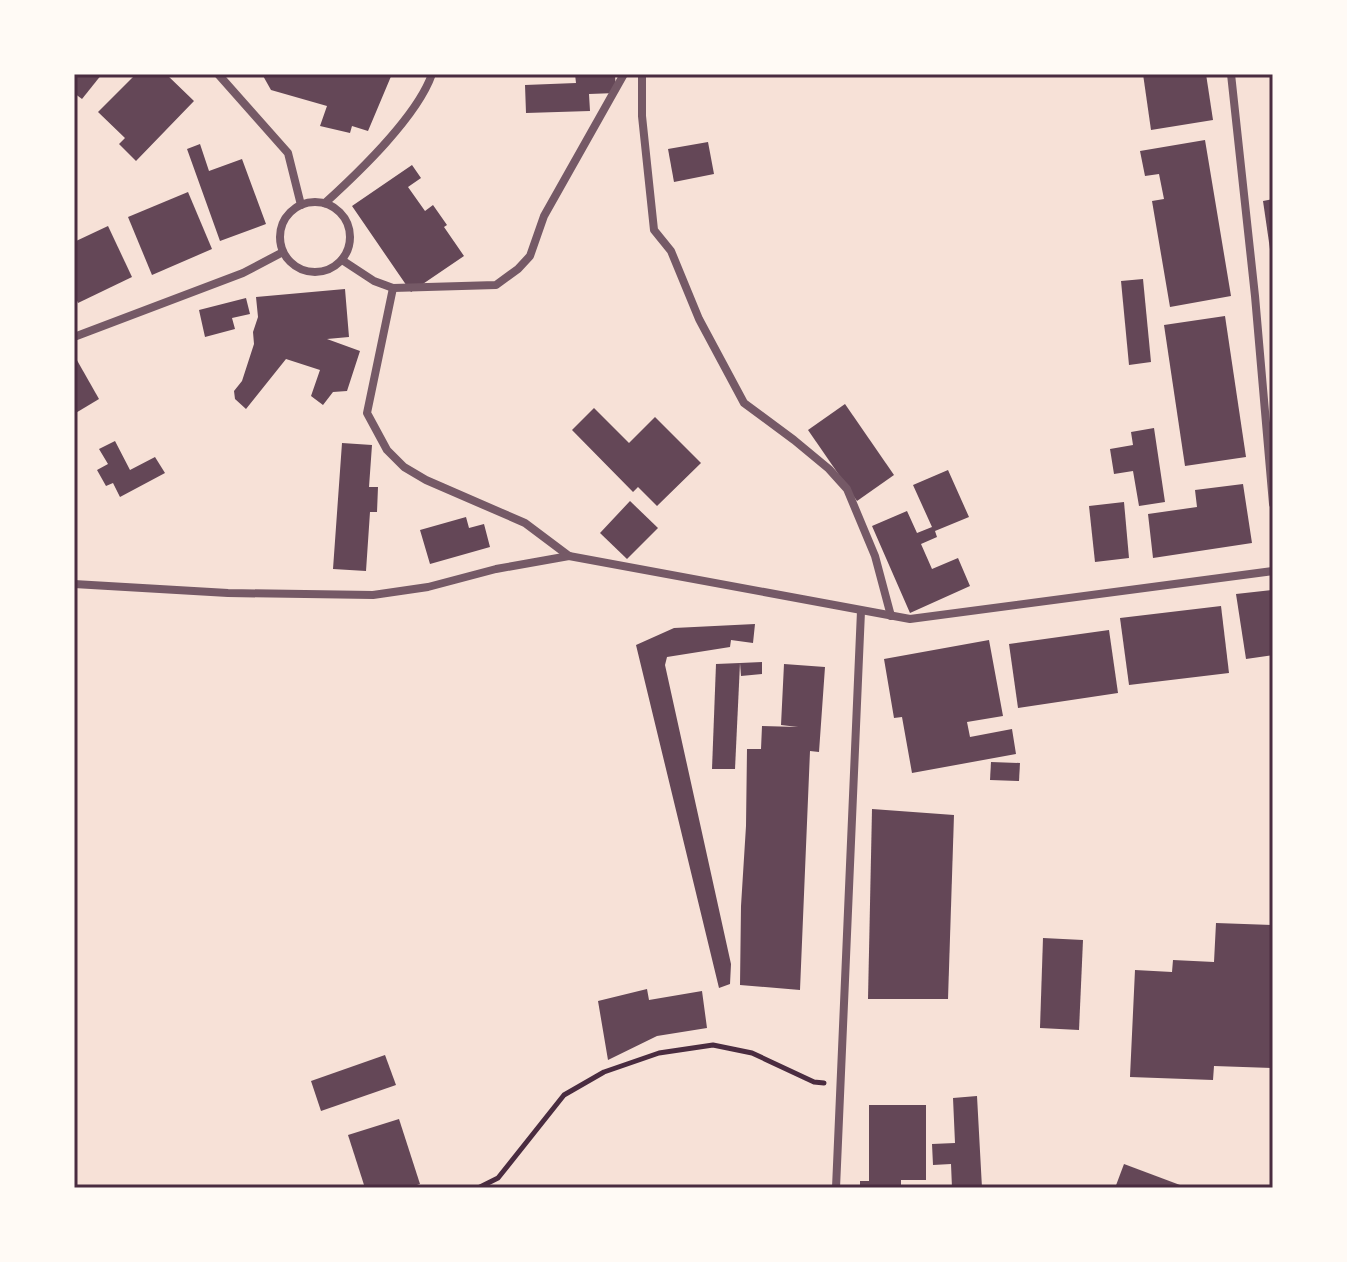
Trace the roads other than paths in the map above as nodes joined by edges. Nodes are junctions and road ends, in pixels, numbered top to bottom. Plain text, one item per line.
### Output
1 (218, 74) edge
2 (432, 74) edge
3 (624, 74) edge
4 (642, 74) edge
5 (1231, 74) edge
6 (325, 203) junction
7 (301, 205) junction
8 (283, 252) junction
9 (342, 260) junction
10 (393, 288) junction
11 (74, 337) edge
12 (1273, 504) edge
13 (569, 556) junction
14 (1273, 571) edge
15 (74, 584) edge
16 (861, 611) junction
17 (891, 616) junction
18 (836, 1188) edge

1 - 7 street
2 - 6 street
3 - 10 street
4 - 17 street
5 - 12 street
6 - 7 street
6 - 9 street
7 - 8 street
8 - 9 street
8 - 11 street
9 - 10 street
10 - 13 street
13 - 15 street
13 - 16 street
14 - 17 street
16 - 17 street
16 - 18 street

